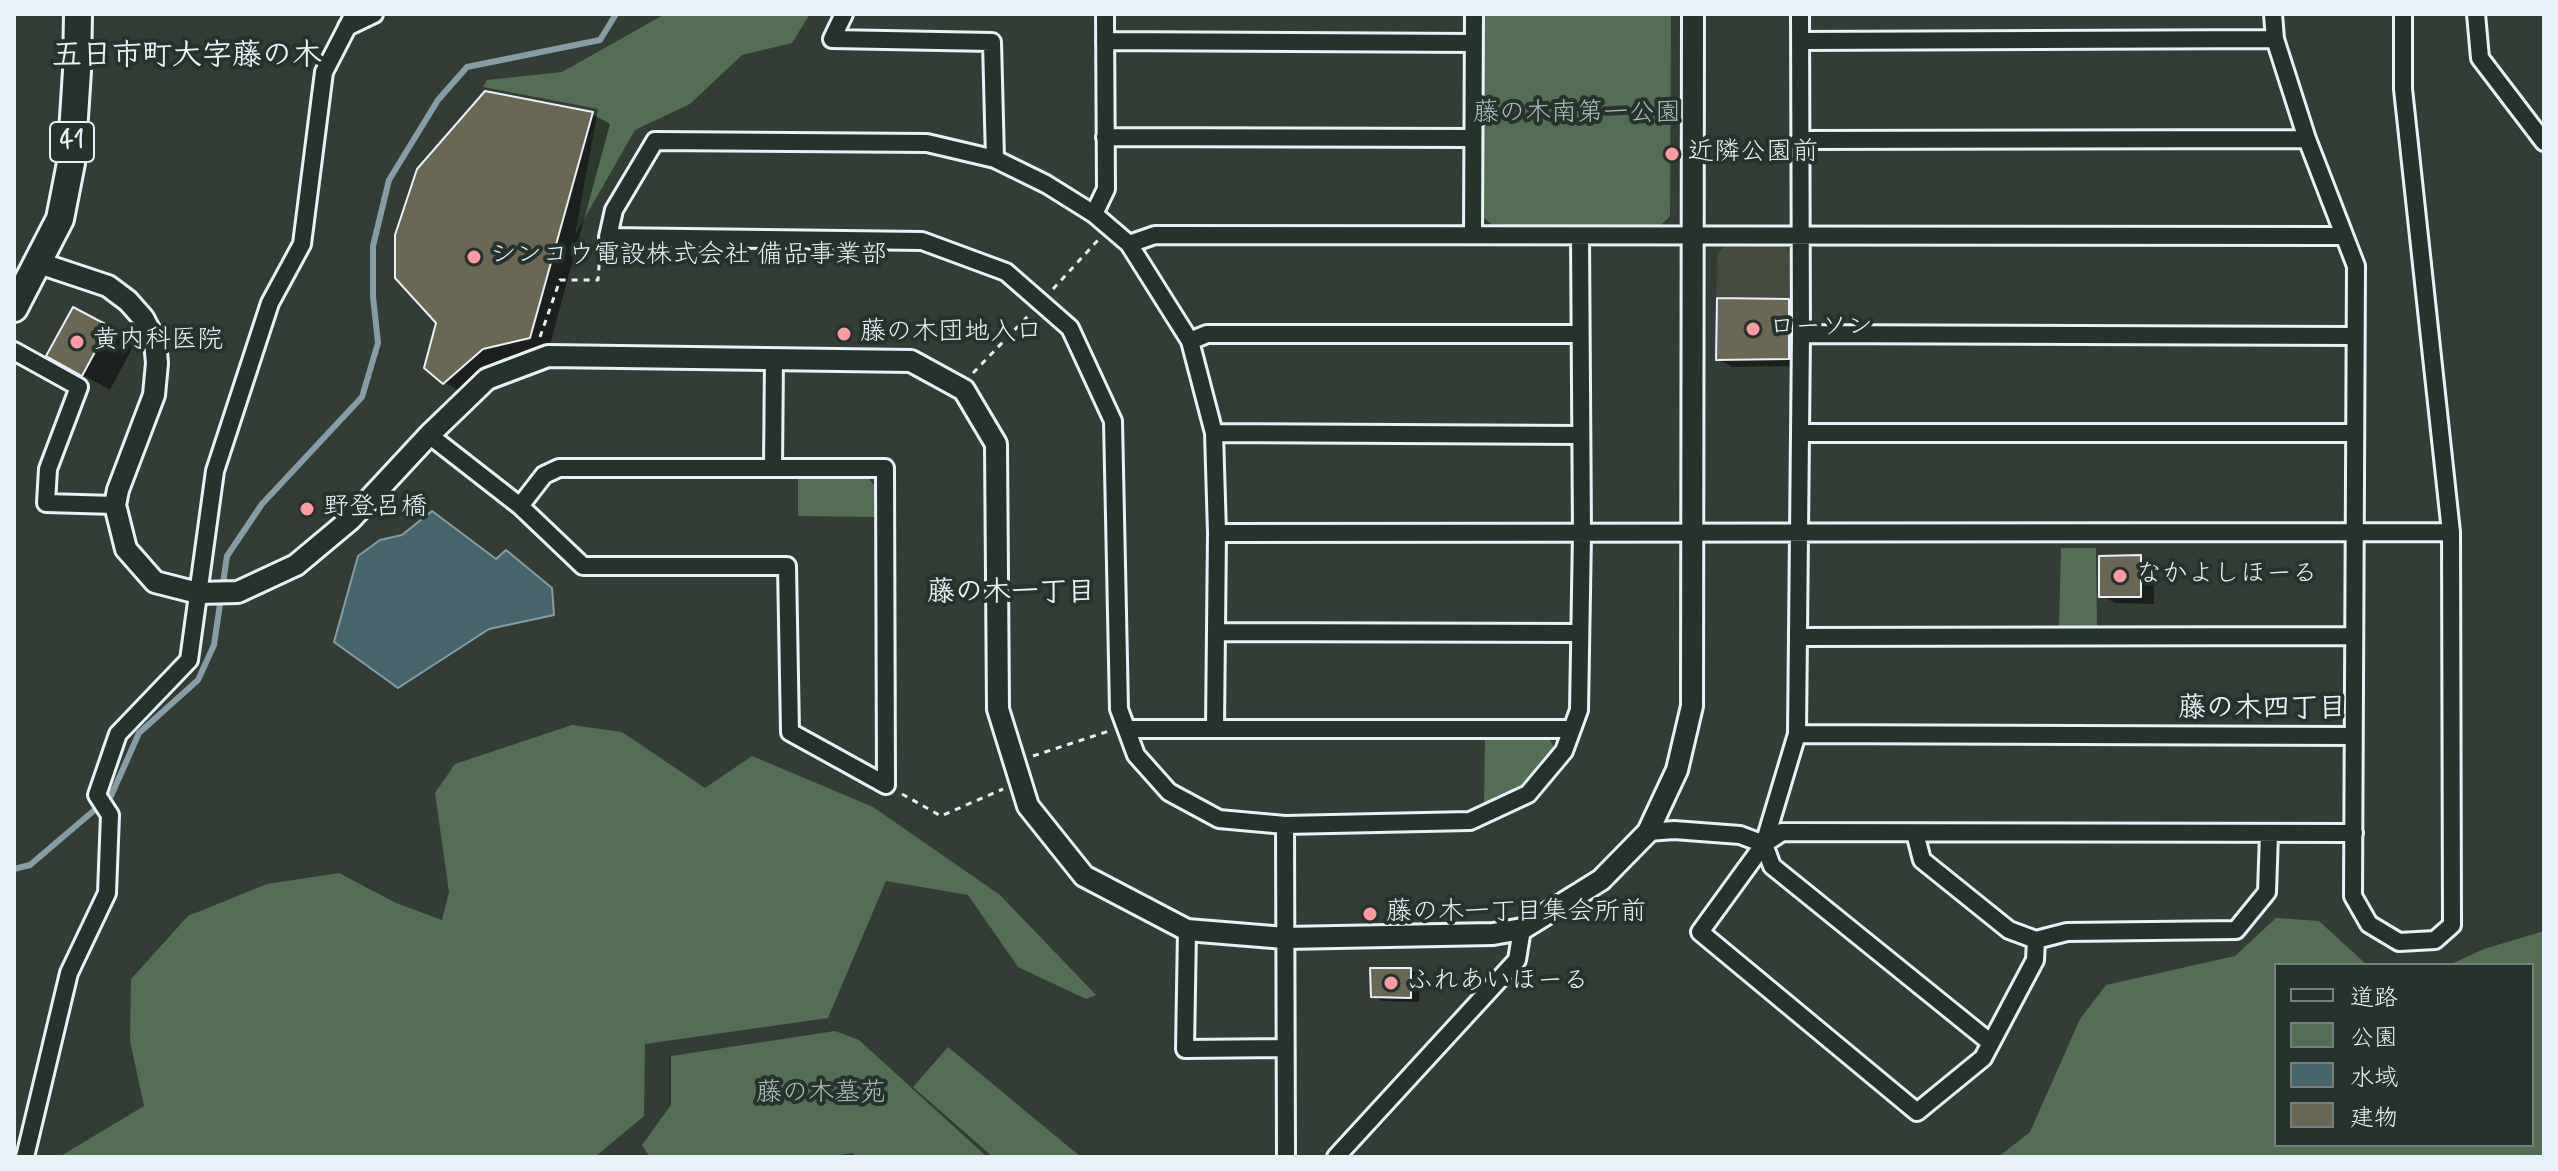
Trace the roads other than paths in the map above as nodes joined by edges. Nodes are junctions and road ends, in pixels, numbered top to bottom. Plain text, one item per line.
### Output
1 (78, 14) edge
2 (374, 14) edge
3 (844, 14) edge
4 (1105, 14) edge
5 (1474, 14) edge
6 (1693, 14) edge
7 (1800, 14) edge
8 (2273, 14) edge
9 (2403, 14) edge
10 (2476, 14) edge
11 (350, 21) edge
12 (2275, 39) junction
13 (1105, 41) junction
14 (1801, 41) junction
15 (1474, 43) junction
16 (1105, 137) junction
17 (1472, 138) junction
18 (2307, 139) junction
19 (1799, 140) junction
20 (2544, 142) edge
21 (995, 159) junction
22 (1094, 214) junction
23 (1473, 234) junction
24 (1693, 235) junction
25 (1799, 235) junction
26 (1580, 236) junction
27 (2344, 236) junction
28 (1129, 244) junction
29 (39, 263) junction
30 (14, 308) edge
31 (1580, 334) junction
32 (1801, 334) junction
33 (2354, 336) junction
34 (1190, 341) junction
35 (14, 351) edge
36 (774, 358) junction
37 (1214, 433) junction
38 (1800, 433) junction
39 (2355, 433) junction
40 (429, 435) junction
41 (1580, 435) junction
42 (773, 468) junction
43 (115, 505) junction
44 (520, 506) junction
45 (2451, 532) junction
46 (1217, 533) junction
47 (1693, 533) junction
48 (2355, 533) junction
49 (1582, 534) junction
50 (1799, 534) junction
51 (204, 593) junction
52 (1217, 632) junction
53 (1580, 633) junction
54 (2354, 636) junction
55 (1798, 637) junction
56 (1126, 727) junction
57 (1215, 727) junction
58 (1571, 729) junction
59 (1797, 734) junction
60 (2353, 736) junction
61 (1285, 825) junction
62 (1648, 832) junction
63 (1915, 833) junction
64 (2354, 833) junction
65 (2269, 834) junction
66 (1764, 844) junction
67 (1522, 929) junction
68 (1187, 930) junction
69 (1285, 938) junction
70 (2036, 940) junction
71 (1991, 1043) junction
72 (1284, 1048) junction
73 (25, 1157) edge
74 (1286, 1157) edge
75 (1336, 1157) edge

1 - 29 main road, 41
2 - 11 street
3 - 21 street
4 - 13 street
5 - 15 street
6 - 24 street
7 - 14 street
8 - 12 street
9 - 45 street
10 - 20 street
11 - 51 street
12 - 14 street
12 - 18 street
13 - 15 street
13 - 16 street
14 - 19 street
15 - 17 street
16 - 17 street
16 - 22 street
17 - 23 street
18 - 19 street
18 - 27 street
19 - 25 street
21 - 22 street
21 - 56 street
22 - 28 street
23 - 26 street
23 - 28 street
24 - 25 street
24 - 26 street
24 - 47 street
25 - 27 street
25 - 32 street
26 - 31 street
27 - 33 street
28 - 34 street
29 - 30 main road, 41
29 - 43 street
31 - 34 street
31 - 41 street
32 - 33 street
32 - 38 street
33 - 39 street
34 - 37 street
35 - 43 street
36 - 40 street
36 - 42 street
36 - 68 street
37 - 41 street
37 - 46 street
38 - 39 street
38 - 50 street
39 - 48 street
40 - 44 street
40 - 51 street
41 - 49 street
42 - 44 street
42 - 44 street
43 - 51 street
45 - 48 street
45 - 64 street
46 - 49 street
46 - 52 street
47 - 49 street
47 - 50 street
47 - 62 street
48 - 50 street
48 - 54 street
49 - 53 street
50 - 55 street
51 - 73 street
52 - 53 street
52 - 57 street
53 - 58 street
54 - 55 street
54 - 60 street
55 - 59 street
56 - 57 street
56 - 61 street
57 - 58 street
58 - 61 street
59 - 60 street
59 - 66 street
60 - 64 street
61 - 69 street
62 - 66 street
62 - 67 street
63 - 65 street
63 - 66 street
63 - 70 street
64 - 65 street
65 - 70 street
66 - 71 street
66 - 71 street
67 - 69 street
67 - 75 street
68 - 69 street
68 - 72 street
69 - 72 street
70 - 71 street
72 - 74 street

